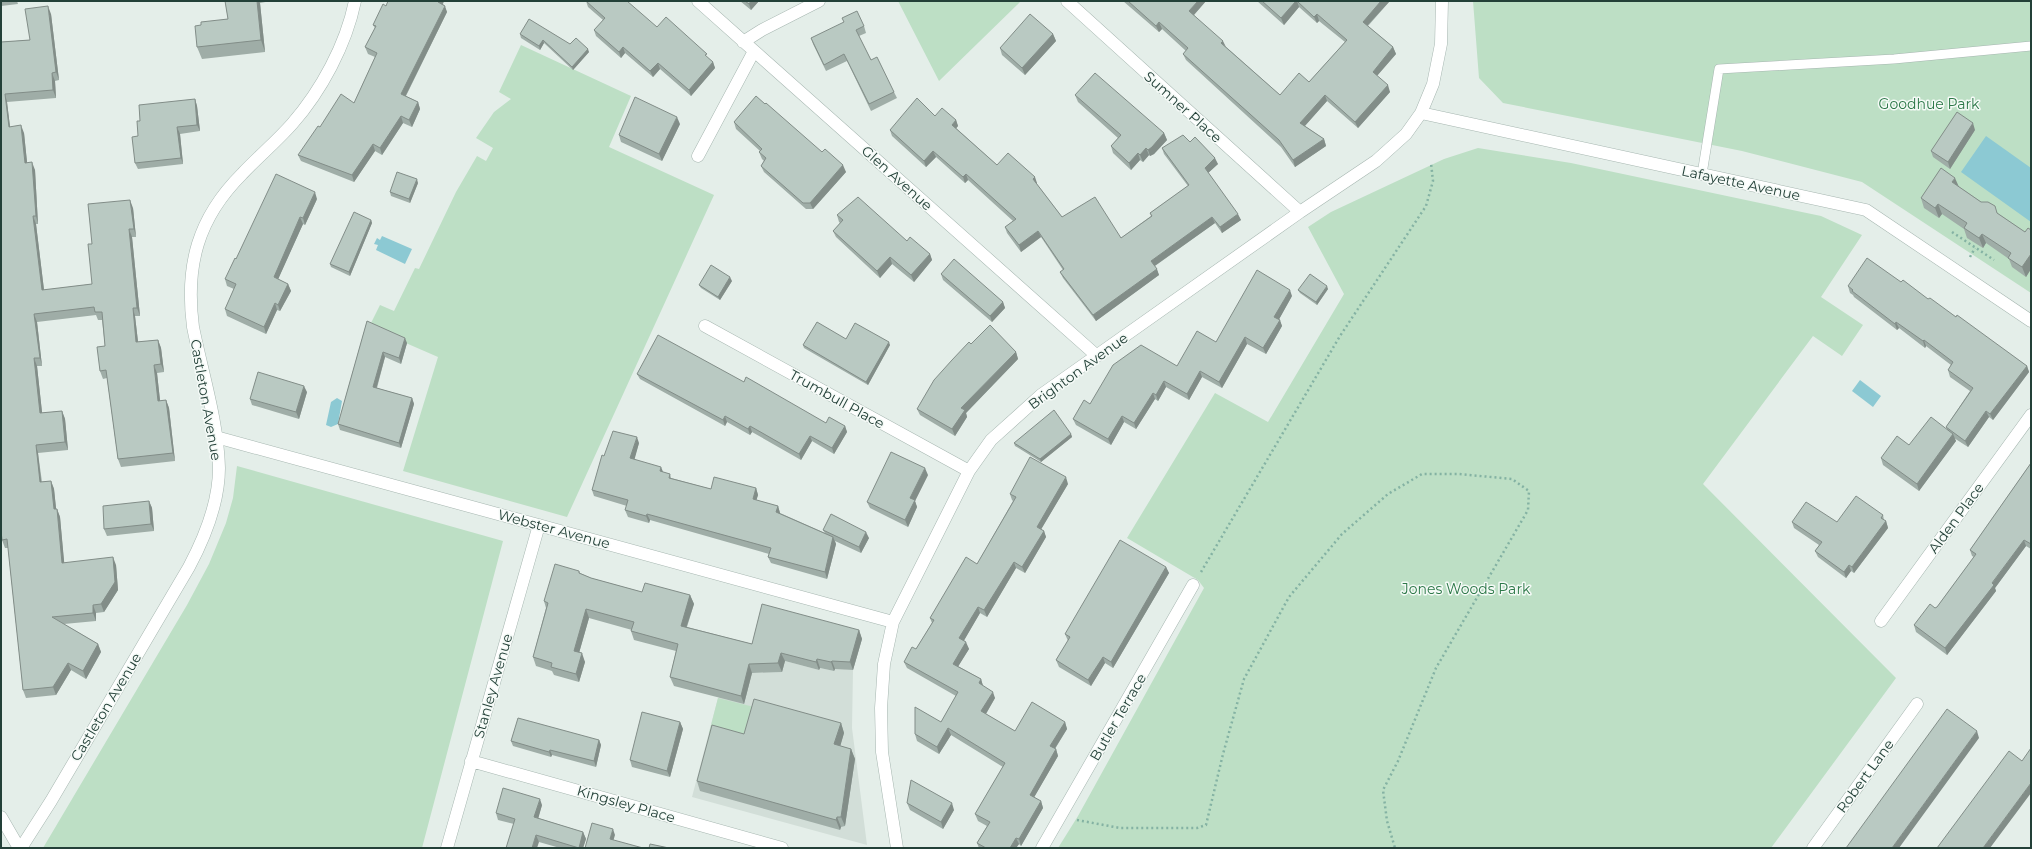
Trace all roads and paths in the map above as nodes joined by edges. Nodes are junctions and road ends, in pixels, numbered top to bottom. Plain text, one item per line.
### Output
1 (355, 1) edge
2 (698, 1) edge
3 (819, 1) edge
4 (1067, 1) edge
5 (1442, 1) edge
6 (743, 42) junction
7 (2031, 46) edge
8 (754, 51) junction
9 (1421, 113) junction
10 (698, 156) dead end
11 (1431, 163) dead end
12 (1702, 174) junction
13 (1300, 212) junction
14 (1952, 232) dead end
15 (1975, 248) junction
16 (1970, 257) dead end
17 (1994, 260) dead end
18 (2031, 320) edge
19 (705, 326) dead end
20 (1097, 356) junction
21 (2031, 415) edge
22 (216, 437) junction
23 (969, 471) junction
24 (539, 525) junction
25 (1193, 585) joint
26 (1881, 621) dead end
27 (893, 622) junction
28 (1917, 704) dead end
29 (471, 761) junction
30 (1061, 816) junction
31 (1, 817) edge
32 (20, 848) edge
33 (447, 848) edge
34 (782, 848) edge
35 (897, 848) edge
36 (1042, 848) edge
37 (1395, 848) edge
38 (1812, 848) edge

1 - 22 street, Castleton Avenue
2 - 6 street, Glen Avenue
3 - 6 street
4 - 13 street, Sumner Place
5 - 9 street, Brighton Avenue
6 - 8 street, Glen Avenue
7 - 12 lane
8 - 10 street
8 - 20 street, Glen Avenue
9 - 12 street, Lafayette Avenue
9 - 13 street, Brighton Avenue
11 - 25 path
12 - 18 street, Lafayette Avenue
13 - 20 street, Brighton Avenue
14 - 15 path
15 - 16 path
15 - 17 path
19 - 23 street, Trumbull Place
20 - 23 street, Brighton Avenue
21 - 26 street, Alden Place
22 - 24 street, Webster Avenue
22 - 32 street, Castleton Avenue
23 - 27 street, Brighton Avenue
24 - 27 street, Webster Avenue
24 - 29 street, Stanley Avenue
25 - 30 street, Butler Terrace
27 - 35 street, Brighton Avenue
28 - 38 street, Robert Lane
29 - 33 street, Stanley Avenue
29 - 34 street, Kingsley Place
30 - 36 street, Butler Terrace
30 - 37 path
31 - 32 street

